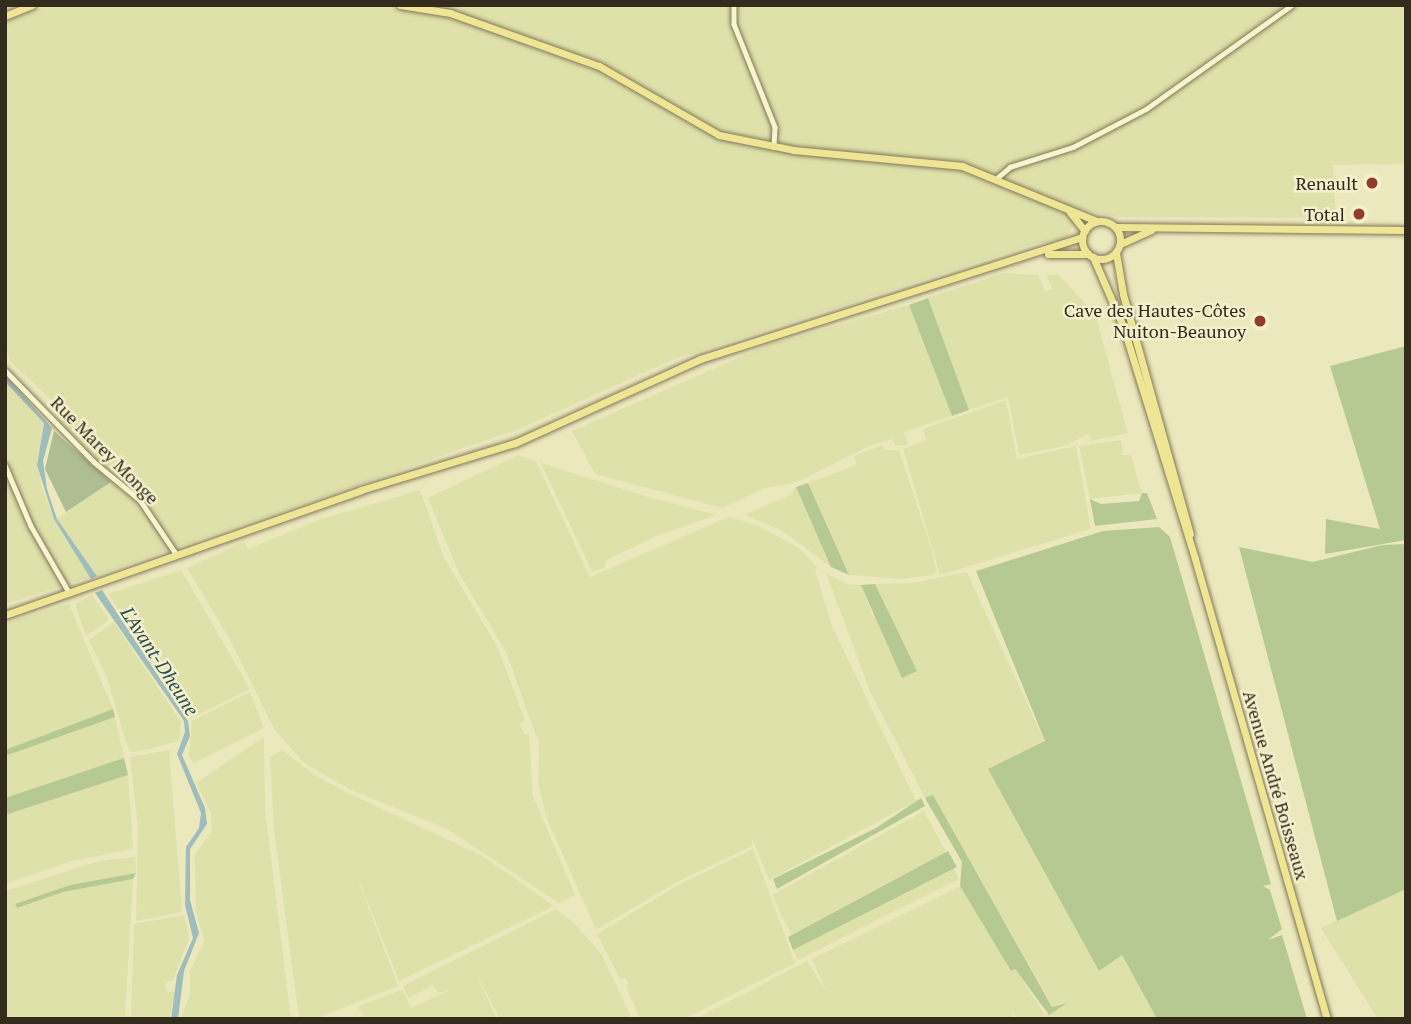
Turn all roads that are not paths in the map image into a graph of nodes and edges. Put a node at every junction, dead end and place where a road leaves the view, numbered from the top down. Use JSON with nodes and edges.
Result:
{"nodes":[{"id":1,"x":32,"y":5,"type":"edge"},
{"id":2,"x":400,"y":5,"type":"edge"},
{"id":3,"x":734,"y":5,"type":"edge"},
{"id":4,"x":1292,"y":5,"type":"edge"},
{"id":5,"x":5,"y":16,"type":"edge"},
{"id":6,"x":774,"y":147,"type":"junction"},
{"id":7,"x":997,"y":178,"type":"junction"},
{"id":8,"x":1060,"y":206,"type":"junction"},
{"id":9,"x":1097,"y":221,"type":"junction"},
{"id":10,"x":1169,"y":226,"type":"junction"},
{"id":11,"x":1115,"y":227,"type":"junction"},
{"id":12,"x":1406,"y":230,"type":"edge"},
{"id":13,"x":1084,"y":234,"type":"junction"},
{"id":14,"x":1120,"y":244,"type":"junction"},
{"id":15,"x":1116,"y":253,"type":"junction"},
{"id":16,"x":1090,"y":256,"type":"junction"},
{"id":17,"x":1030,"y":257,"type":"junction"},
{"id":18,"x":5,"y":370,"type":"edge"},
{"id":19,"x":5,"y":465,"type":"edge"},
{"id":20,"x":178,"y":556,"type":"junction"},
{"id":21,"x":1195,"y":559,"type":"junction"},
{"id":22,"x":71,"y":595,"type":"junction"},
{"id":23,"x":5,"y":615,"type":"edge"},
{"id":24,"x":1327,"y":1019,"type":"edge"}],
"edges":[{"from":1,"to":5,"type":"main road"},
{"from":2,"to":6,"type":"main road"},
{"from":3,"to":6,"type":"street"},
{"from":4,"to":7,"type":"street"},
{"from":6,"to":7,"type":"main road"},
{"from":7,"to":8,"type":"main road"},
{"from":8,"to":9,"type":"main road"},
{"from":8,"to":13,"type":"main road"},
{"from":9,"to":11,"type":"main road"},
{"from":9,"to":13,"type":"main road"},
{"from":10,"to":11,"type":"main road"},
{"from":10,"to":12,"type":"main road"},
{"from":10,"to":14,"type":"main road"},
{"from":11,"to":14,"type":"main road"},
{"from":13,"to":16,"type":"main road"},
{"from":13,"to":17,"type":"main road"},
{"from":14,"to":15,"type":"main road"},
{"from":15,"to":16,"type":"main road"},
{"from":15,"to":21,"type":"main road","name":"Avenue André Boisseaux"},
{"from":16,"to":17,"type":"main road"},
{"from":16,"to":21,"type":"main road","name":"Avenue André Boisseaux"},
{"from":17,"to":20,"type":"main road"},
{"from":18,"to":20,"type":"street","name":"Rue Marey Monge"},
{"from":19,"to":22,"type":"street"},
{"from":20,"to":22,"type":"main road"},
{"from":21,"to":24,"type":"main road","name":"Avenue André Boisseaux"},
{"from":22,"to":23,"type":"main road"}]}
